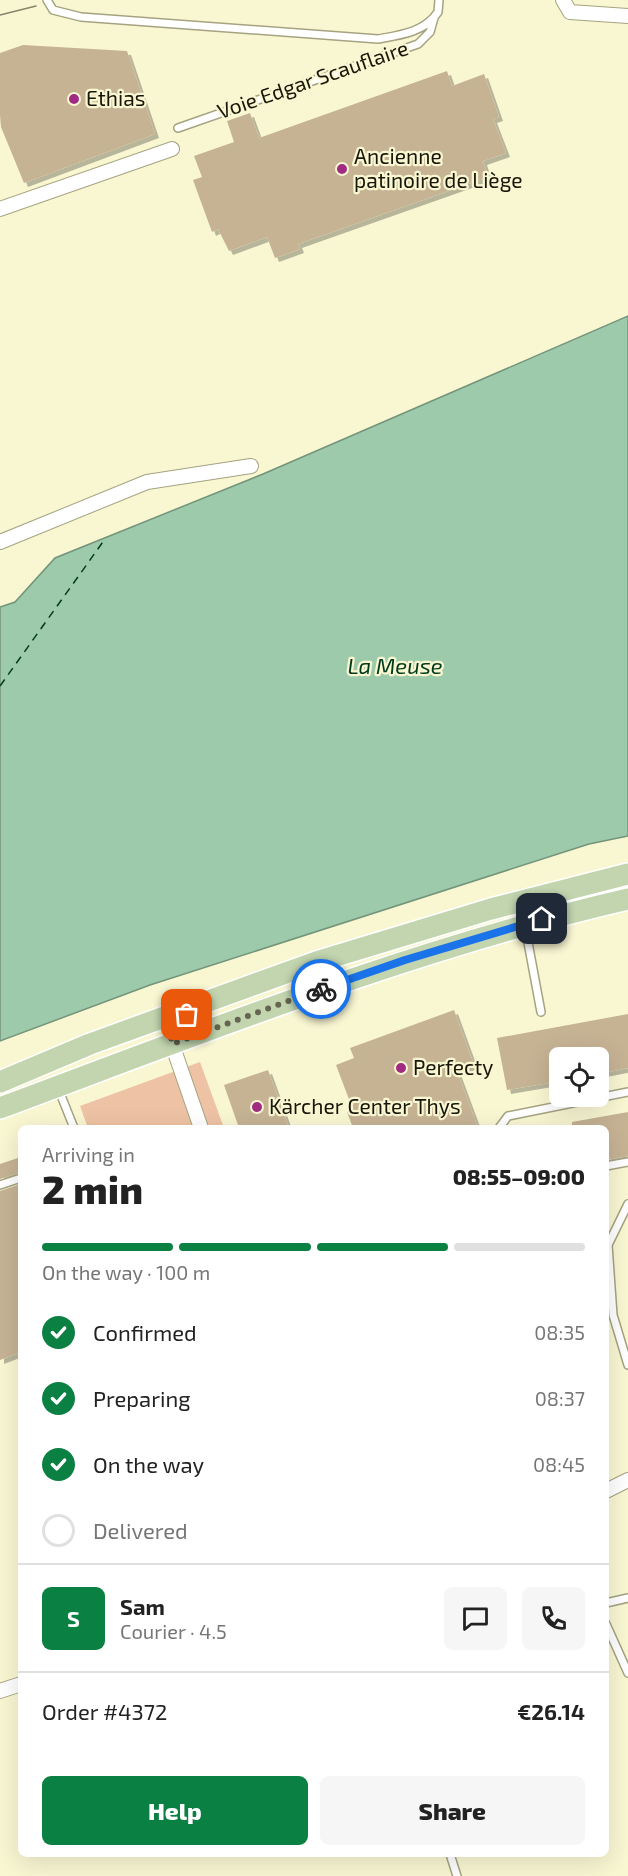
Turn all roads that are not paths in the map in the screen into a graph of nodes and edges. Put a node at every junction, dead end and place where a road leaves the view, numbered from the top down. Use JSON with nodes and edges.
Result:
{"nodes":[{"id":1,"x":47,"y":0,"type":"edge"},
{"id":2,"x":439,"y":0,"type":"edge"},
{"id":3,"x":563,"y":0,"type":"edge"},
{"id":4,"x":628,"y":16,"type":"edge"},
{"id":5,"x":434,"y":18,"type":"junction"},
{"id":6,"x":178,"y":128,"type":"dead end"},
{"id":7,"x":172,"y":149,"type":"dead end"},
{"id":8,"x":0,"y":209,"type":"edge"},
{"id":9,"x":251,"y":466,"type":"dead end"},
{"id":10,"x":0,"y":542,"type":"edge"},
{"id":11,"x":628,"y":874,"type":"edge"},
{"id":12,"x":628,"y":898,"type":"edge"},
{"id":13,"x":628,"y":912,"type":"edge"},
{"id":14,"x":527,"y":937,"type":"junction"},
{"id":15,"x":316,"y":962,"type":"junction"},
{"id":16,"x":541,"y":1012,"type":"dead end"},
{"id":17,"x":237,"y":1020,"type":"junction"},
{"id":18,"x":172,"y":1044,"type":"junction"},
{"id":19,"x":0,"y":1082,"type":"edge"},
{"id":20,"x":58,"y":1087,"type":"junction"},
{"id":21,"x":628,"y":1092,"type":"edge"},
{"id":22,"x":0,"y":1108,"type":"edge"},
{"id":23,"x":73,"y":1125,"type":"edge"},
{"id":24,"x":200,"y":1125,"type":"edge"},
{"id":25,"x":501,"y":1125,"type":"edge"},
{"id":26,"x":628,"y":1162,"type":"edge"},
{"id":27,"x":609,"y":1165,"type":"edge"},
{"id":28,"x":18,"y":1179,"type":"edge"},
{"id":29,"x":0,"y":1185,"type":"edge"},
{"id":30,"x":628,"y":1204,"type":"edge"},
{"id":31,"x":609,"y":1243,"type":"edge"},
{"id":32,"x":609,"y":1259,"type":"edge"},
{"id":33,"x":628,"y":1365,"type":"edge"},
{"id":34,"x":628,"y":1480,"type":"edge"},
{"id":35,"x":609,"y":1490,"type":"edge"},
{"id":36,"x":628,"y":1598,"type":"edge"},
{"id":37,"x":609,"y":1602,"type":"edge"},
{"id":38,"x":609,"y":1631,"type":"edge"},
{"id":39,"x":628,"y":1673,"type":"edge"},
{"id":40,"x":18,"y":1685,"type":"edge"},
{"id":41,"x":0,"y":1691,"type":"edge"},
{"id":42,"x":451,"y":1857,"type":"edge"},
{"id":43,"x":457,"y":1876,"type":"edge"}],
"edges":[{"from":1,"to":5,"type":"lane"},
{"from":2,"to":5,"type":"lane","name":"Voie Edgar Scauflaire"},
{"from":3,"to":4,"type":"street"},
{"from":5,"to":6,"type":"lane","name":"Voie Edgar Scauflaire"},
{"from":7,"to":8,"type":"street"},
{"from":9,"to":10,"type":"street"},
{"from":11,"to":15,"type":"main road"},
{"from":12,"to":17,"type":"main road"},
{"from":13,"to":14,"type":"main road"},
{"from":14,"to":16,"type":"lane"},
{"from":14,"to":17,"type":"main road"},
{"from":15,"to":18,"type":"main road"},
{"from":15,"to":19,"type":"main road"},
{"from":17,"to":18,"type":"main road"},
{"from":18,"to":20,"type":"main road"},
{"from":18,"to":24,"type":"street"},
{"from":20,"to":22,"type":"main road"},
{"from":20,"to":23,"type":"lane"},
{"from":21,"to":25,"type":"lane"},
{"from":26,"to":27,"type":"lane"},
{"from":28,"to":29,"type":"lane"},
{"from":30,"to":31,"type":"lane"},
{"from":32,"to":33,"type":"lane"},
{"from":34,"to":35,"type":"street"},
{"from":36,"to":37,"type":"lane"},
{"from":38,"to":39,"type":"lane"},
{"from":40,"to":41,"type":"street"},
{"from":42,"to":43,"type":"lane"}]}
